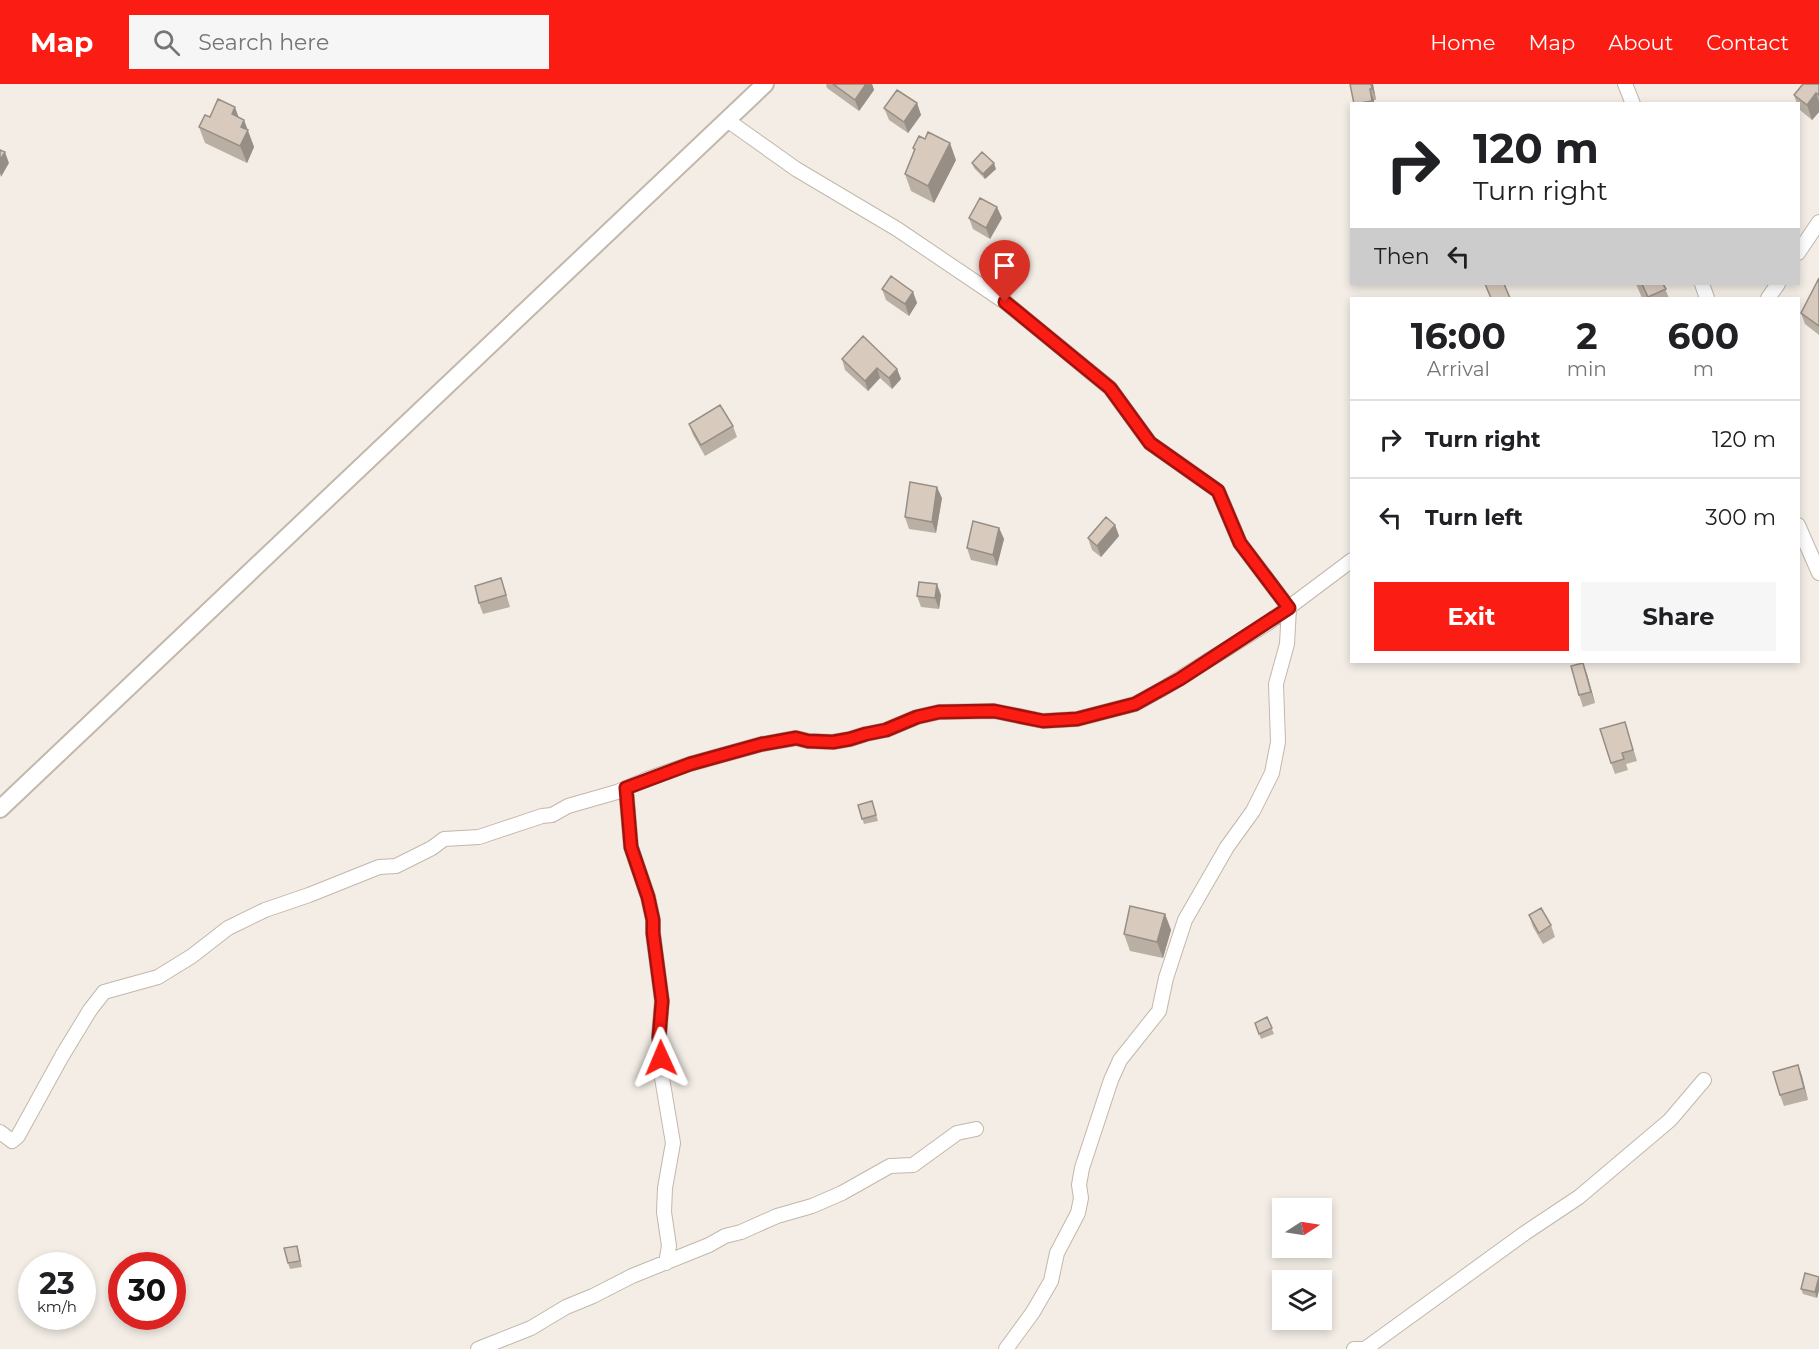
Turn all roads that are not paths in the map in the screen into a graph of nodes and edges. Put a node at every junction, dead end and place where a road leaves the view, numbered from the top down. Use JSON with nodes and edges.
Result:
{"nodes":[{"id":1,"x":765,"y":84,"type":"edge"},
{"id":2,"x":1625,"y":84,"type":"edge"},
{"id":3,"x":1631,"y":102,"type":"edge"},
{"id":4,"x":727,"y":120,"type":"junction"},
{"id":5,"x":1819,"y":222,"type":"edge"},
{"id":6,"x":1800,"y":250,"type":"edge"},
{"id":7,"x":1800,"y":530,"type":"edge"},
{"id":8,"x":1350,"y":562,"type":"edge"},
{"id":9,"x":1819,"y":573,"type":"edge"},
{"id":10,"x":1289,"y":608,"type":"junction"},
{"id":11,"x":626,"y":788,"type":"junction"},
{"id":12,"x":0,"y":809,"type":"edge"},
{"id":13,"x":1704,"y":1080,"type":"dead end"},
{"id":14,"x":975,"y":1129,"type":"dead end"},
{"id":15,"x":0,"y":1132,"type":"edge"},
{"id":16,"x":666,"y":1263,"type":"junction"},
{"id":17,"x":478,"y":1349,"type":"edge"},
{"id":18,"x":1006,"y":1349,"type":"edge"},
{"id":19,"x":1354,"y":1349,"type":"edge"}],
"edges":[{"from":1,"to":4,"type":"street"},
{"from":2,"to":3,"type":"street"},
{"from":4,"to":10,"type":"street"},
{"from":4,"to":12,"type":"street"},
{"from":5,"to":6,"type":"street"},
{"from":7,"to":9,"type":"street"},
{"from":8,"to":10,"type":"street"},
{"from":10,"to":11,"type":"street"},
{"from":10,"to":18,"type":"street"},
{"from":11,"to":15,"type":"street"},
{"from":11,"to":16,"type":"street"},
{"from":13,"to":19,"type":"street"},
{"from":14,"to":16,"type":"street"},
{"from":16,"to":17,"type":"street"}]}
